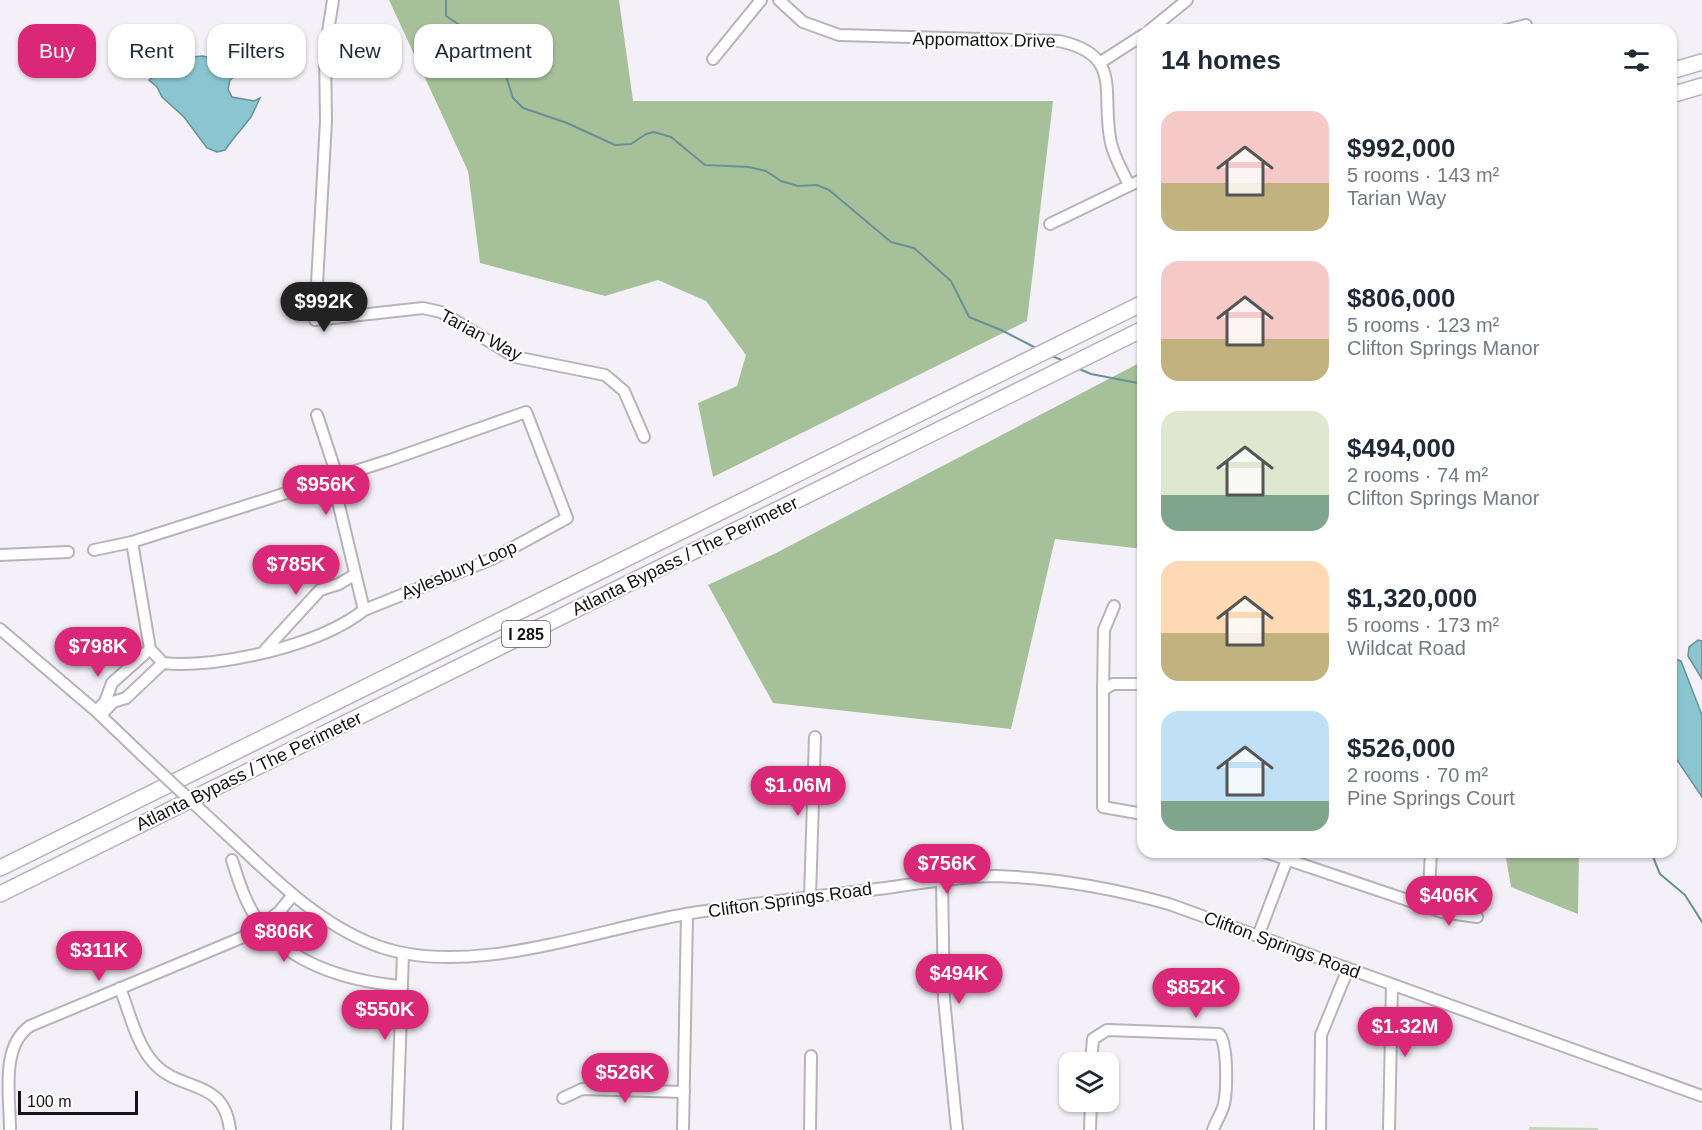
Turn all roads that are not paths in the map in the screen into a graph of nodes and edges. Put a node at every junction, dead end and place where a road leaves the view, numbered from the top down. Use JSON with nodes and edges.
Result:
{"nodes":[{"id":1,"x":333,"y":0,"type":"edge"},
{"id":2,"x":761,"y":0,"type":"edge"},
{"id":3,"x":779,"y":0,"type":"edge"},
{"id":4,"x":1187,"y":0,"type":"edge"},
{"id":5,"x":1157,"y":24,"type":"edge"},
{"id":6,"x":1137,"y":39,"type":"edge"},
{"id":7,"x":713,"y":59,"type":"dead end"},
{"id":8,"x":1101,"y":62,"type":"junction"},
{"id":9,"x":1702,"y":62,"type":"edge"},
{"id":10,"x":1677,"y":69,"type":"edge"},
{"id":11,"x":1702,"y":86,"type":"edge"},
{"id":12,"x":1677,"y":93,"type":"edge"},
{"id":13,"x":1137,"y":181,"type":"edge"},
{"id":14,"x":1130,"y":185,"type":"junction"},
{"id":15,"x":1050,"y":224,"type":"dead end"},
{"id":16,"x":1137,"y":306,"type":"edge"},
{"id":17,"x":1137,"y":332,"type":"edge"},
{"id":18,"x":317,"y":415,"type":"dead end"},
{"id":19,"x":644,"y":437,"type":"dead end"},
{"id":20,"x":337,"y":476,"type":"junction"},
{"id":21,"x":132,"y":542,"type":"junction"},
{"id":22,"x":94,"y":550,"type":"dead end"},
{"id":23,"x":69,"y":552,"type":"dead end"},
{"id":24,"x":0,"y":555,"type":"edge"},
{"id":25,"x":354,"y":574,"type":"junction"},
{"id":26,"x":1114,"y":606,"type":"dead end"},
{"id":27,"x":364,"y":610,"type":"junction"},
{"id":28,"x":0,"y":629,"type":"edge"},
{"id":29,"x":150,"y":649,"type":"junction"},
{"id":30,"x":263,"y":652,"type":"junction"},
{"id":31,"x":163,"y":663,"type":"junction"},
{"id":32,"x":127,"y":669,"type":"junction"},
{"id":33,"x":141,"y":683,"type":"junction"},
{"id":34,"x":1137,"y":684,"type":"edge"},
{"id":35,"x":1103,"y":690,"type":"junction"},
{"id":36,"x":98,"y":713,"type":"junction"},
{"id":37,"x":815,"y":737,"type":"dead end"},
{"id":38,"x":1137,"y":813,"type":"edge"},
{"id":39,"x":1288,"y":858,"type":"edge"},
{"id":40,"x":1294,"y":858,"type":"edge"},
{"id":41,"x":1431,"y":858,"type":"edge"},
{"id":42,"x":232,"y":860,"type":"dead end"},
{"id":43,"x":0,"y":868,"type":"edge"},
{"id":44,"x":942,"y":881,"type":"junction"},
{"id":45,"x":0,"y":894,"type":"edge"},
{"id":46,"x":293,"y":895,"type":"junction"},
{"id":47,"x":810,"y":897,"type":"junction"},
{"id":48,"x":1428,"y":907,"type":"junction"},
{"id":49,"x":687,"y":914,"type":"junction"},
{"id":50,"x":1477,"y":917,"type":"dead end"},
{"id":51,"x":262,"y":927,"type":"junction"},
{"id":52,"x":1258,"y":936,"type":"junction"},
{"id":53,"x":403,"y":953,"type":"junction"},
{"id":54,"x":1348,"y":969,"type":"junction"},
{"id":55,"x":400,"y":986,"type":"junction"},
{"id":56,"x":1392,"y":986,"type":"junction"},
{"id":57,"x":120,"y":988,"type":"junction"},
{"id":58,"x":1092,"y":1052,"type":"edge"},
{"id":59,"x":811,"y":1056,"type":"dead end"},
{"id":60,"x":684,"y":1092,"type":"junction"},
{"id":61,"x":1702,"y":1096,"type":"edge"},
{"id":62,"x":563,"y":1098,"type":"dead end"},
{"id":63,"x":1091,"y":1112,"type":"edge"},
{"id":64,"x":10,"y":1130,"type":"edge"},
{"id":65,"x":230,"y":1130,"type":"edge"},
{"id":66,"x":397,"y":1130,"type":"edge"},
{"id":67,"x":683,"y":1130,"type":"edge"},
{"id":68,"x":810,"y":1130,"type":"edge"},
{"id":69,"x":957,"y":1130,"type":"edge"},
{"id":70,"x":1090,"y":1130,"type":"edge"},
{"id":71,"x":1213,"y":1130,"type":"edge"},
{"id":72,"x":1320,"y":1130,"type":"edge"},
{"id":73,"x":1389,"y":1130,"type":"edge"}],
"edges":[{"from":1,"to":19,"type":"street","name":"Tarian Way"},
{"from":2,"to":7,"type":"street"},
{"from":3,"to":8,"type":"street","name":"Appomattox Drive"},
{"from":4,"to":5,"type":"street"},
{"from":6,"to":8,"type":"street"},
{"from":8,"to":14,"type":"street"},
{"from":9,"to":10,"type":"highway"},
{"from":11,"to":12,"type":"highway"},
{"from":13,"to":14,"type":"street"},
{"from":14,"to":15,"type":"street"},
{"from":16,"to":43,"type":"highway","name":"Atlanta Bypass / The Perimeter","number":"I 285"},
{"from":17,"to":45,"type":"highway","name":"Atlanta Bypass / The Perimeter","number":"I 285"},
{"from":18,"to":20,"type":"street"},
{"from":20,"to":21,"type":"street","name":"Aylesbury Loop"},
{"from":20,"to":25,"type":"street"},
{"from":20,"to":27,"type":"street","name":"Aylesbury Loop"},
{"from":21,"to":22,"type":"street","name":"Aylesbury Loop"},
{"from":21,"to":29,"type":"street"},
{"from":23,"to":24,"type":"street"},
{"from":25,"to":27,"type":"street"},
{"from":25,"to":30,"type":"street"},
{"from":26,"to":35,"type":"street"},
{"from":27,"to":30,"type":"street","name":"Aylesbury Loop"},
{"from":28,"to":36,"type":"street","name":"Clifton Springs Road"},
{"from":29,"to":31,"type":"street"},
{"from":29,"to":32,"type":"street"},
{"from":30,"to":31,"type":"street","name":"Aylesbury Loop"},
{"from":31,"to":33,"type":"street"},
{"from":32,"to":33,"type":"street"},
{"from":32,"to":36,"type":"street"},
{"from":33,"to":36,"type":"street"},
{"from":34,"to":35,"type":"street"},
{"from":35,"to":38,"type":"street"},
{"from":36,"to":46,"type":"street","name":"Clifton Springs Road","bridge":true},
{"from":37,"to":47,"type":"street"},
{"from":39,"to":52,"type":"street"},
{"from":40,"to":48,"type":"street"},
{"from":41,"to":48,"type":"street"},
{"from":42,"to":51,"type":"street"},
{"from":44,"to":47,"type":"street","name":"Clifton Springs Road"},
{"from":44,"to":52,"type":"street","name":"Clifton Springs Road"},
{"from":44,"to":69,"type":"street"},
{"from":46,"to":51,"type":"street"},
{"from":46,"to":53,"type":"street","name":"Clifton Springs Road"},
{"from":47,"to":49,"type":"street","name":"Clifton Springs Road"},
{"from":48,"to":50,"type":"street"},
{"from":49,"to":53,"type":"street","name":"Clifton Springs Road"},
{"from":49,"to":60,"type":"street"},
{"from":51,"to":55,"type":"street"},
{"from":51,"to":57,"type":"street"},
{"from":52,"to":54,"type":"street","name":"Clifton Springs Road"},
{"from":53,"to":55,"type":"street"},
{"from":54,"to":56,"type":"street","name":"Clifton Springs Road"},
{"from":54,"to":72,"type":"street"},
{"from":55,"to":66,"type":"street"},
{"from":56,"to":61,"type":"street","name":"Clifton Springs Road"},
{"from":56,"to":73,"type":"street"},
{"from":57,"to":64,"type":"street"},
{"from":57,"to":65,"type":"street"},
{"from":58,"to":71,"type":"street"},
{"from":59,"to":68,"type":"street"},
{"from":60,"to":62,"type":"street"},
{"from":60,"to":67,"type":"street"},
{"from":63,"to":70,"type":"street"}]}
